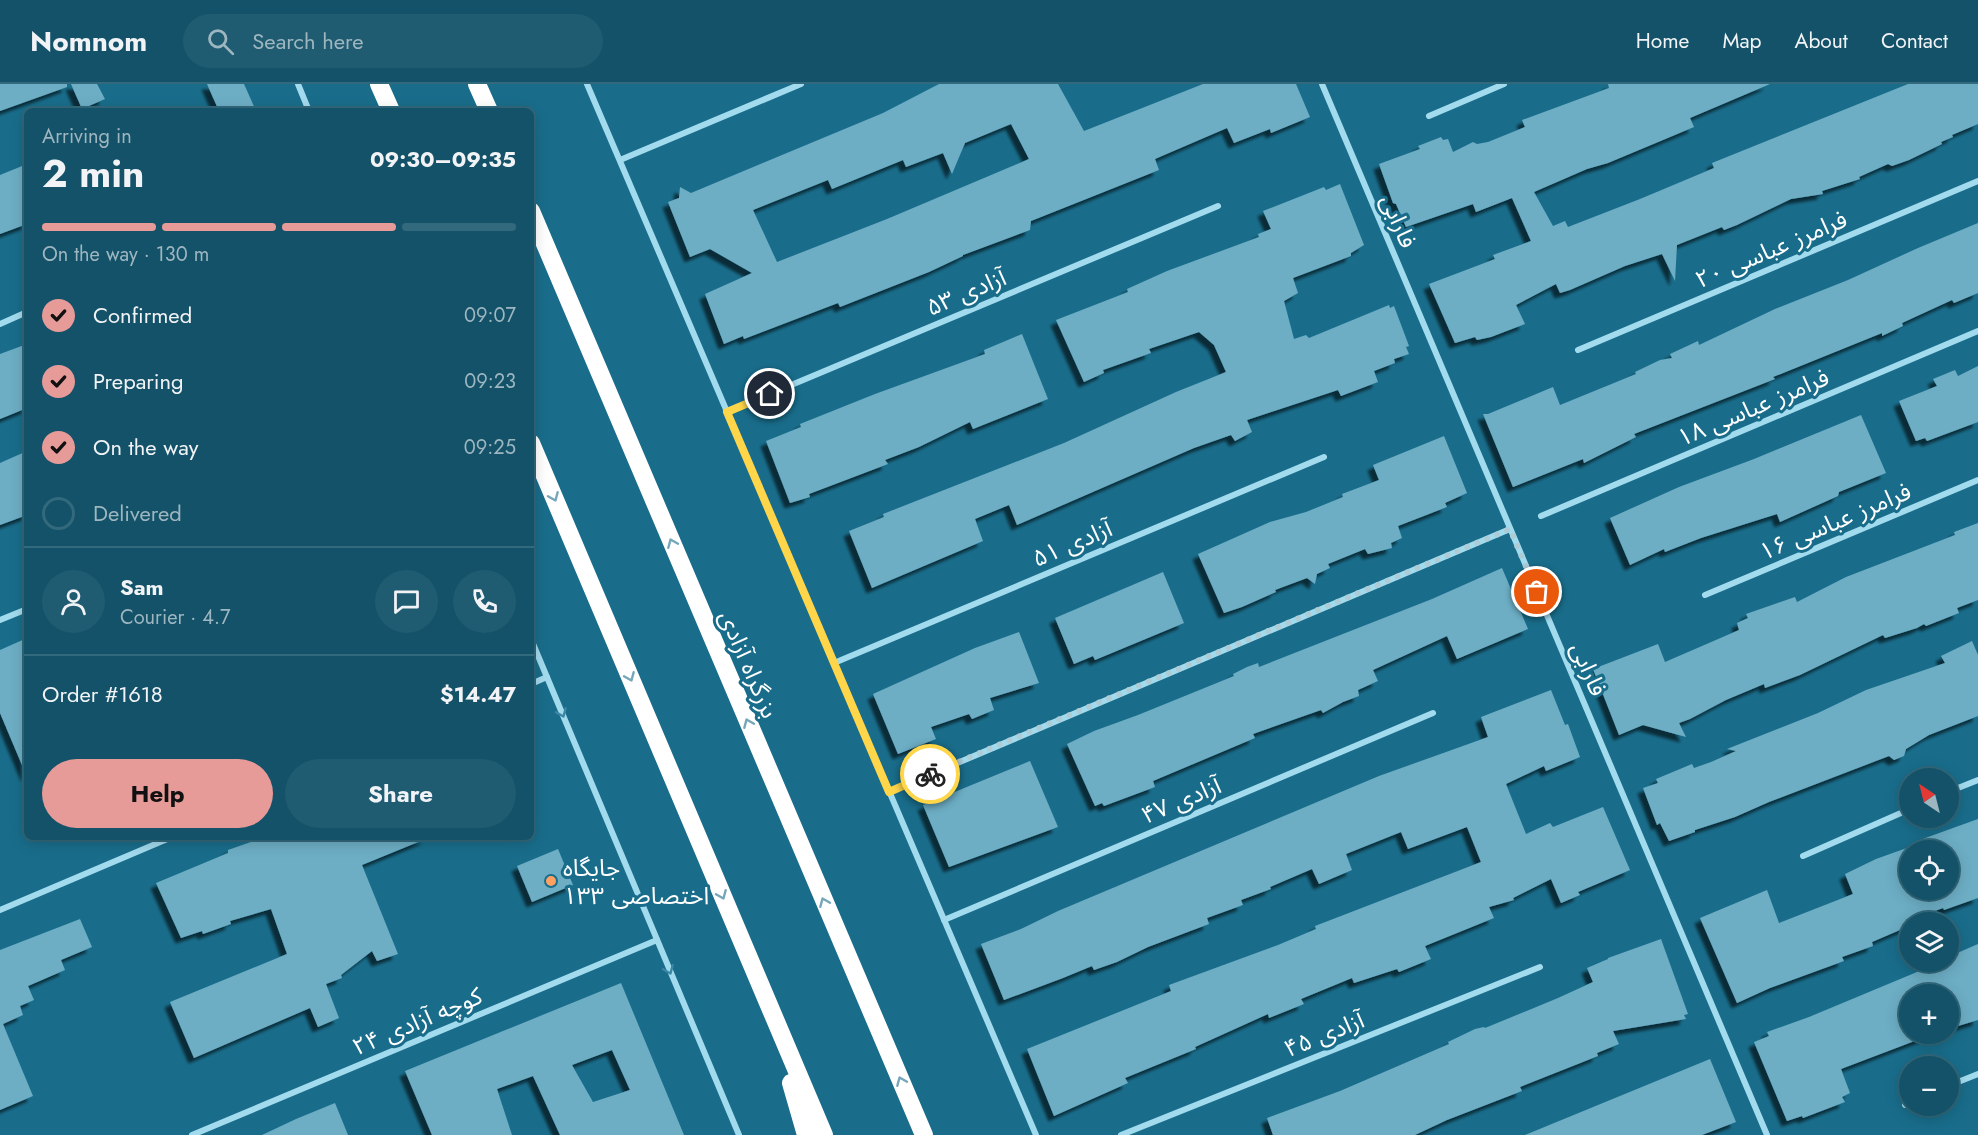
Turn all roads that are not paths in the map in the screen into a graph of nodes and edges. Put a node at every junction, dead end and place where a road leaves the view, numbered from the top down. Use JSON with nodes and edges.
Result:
{"nodes":[{"id":1,"x":298,"y":84,"type":"edge"},
{"id":2,"x":379,"y":84,"type":"edge"},
{"id":3,"x":477,"y":84,"type":"edge"},
{"id":4,"x":587,"y":84,"type":"edge"},
{"id":5,"x":801,"y":84,"type":"edge"},
{"id":6,"x":1322,"y":84,"type":"edge"},
{"id":7,"x":1504,"y":84,"type":"edge"},
{"id":8,"x":308,"y":108,"type":"edge"},
{"id":9,"x":390,"y":108,"type":"edge"},
{"id":10,"x":488,"y":108,"type":"edge"},
{"id":11,"x":1429,"y":116,"type":"dead end"},
{"id":12,"x":620,"y":160,"type":"junction"},
{"id":13,"x":1978,"y":181,"type":"edge"},
{"id":14,"x":1218,"y":206,"type":"dead end"},
{"id":15,"x":534,"y":218,"type":"edge"},
{"id":16,"x":24,"y":313,"type":"edge"},
{"id":17,"x":0,"y":324,"type":"edge"},
{"id":18,"x":1978,"y":331,"type":"edge"},
{"id":19,"x":1578,"y":350,"type":"dead end"},
{"id":20,"x":727,"y":412,"type":"junction"},
{"id":21,"x":534,"y":450,"type":"edge"},
{"id":22,"x":1324,"y":457,"type":"dead end"},
{"id":23,"x":1978,"y":480,"type":"edge"},
{"id":24,"x":1541,"y":516,"type":"dead end"},
{"id":25,"x":1510,"y":529,"type":"junction"},
{"id":26,"x":1705,"y":595,"type":"dead end"},
{"id":27,"x":24,"y":610,"type":"edge"},
{"id":28,"x":0,"y":620,"type":"edge"},
{"id":29,"x":534,"y":646,"type":"edge"},
{"id":30,"x":834,"y":663,"type":"junction"},
{"id":31,"x":547,"y":677,"type":"junction"},
{"id":32,"x":534,"y":683,"type":"edge"},
{"id":33,"x":1433,"y":712,"type":"dead end"},
{"id":34,"x":1978,"y":780,"type":"edge"},
{"id":35,"x":1959,"y":788,"type":"edge"},
{"id":36,"x":889,"y":792,"type":"junction"},
{"id":37,"x":1899,"y":814,"type":"edge"},
{"id":38,"x":165,"y":840,"type":"edge"},
{"id":39,"x":1803,"y":856,"type":"dead end"},
{"id":40,"x":0,"y":910,"type":"edge"},
{"id":41,"x":944,"y":920,"type":"junction"},
{"id":42,"x":657,"y":940,"type":"junction"},
{"id":43,"x":1540,"y":967,"type":"dead end"},
{"id":44,"x":770,"y":1009,"type":"junction"},
{"id":45,"x":1978,"y":1074,"type":"edge"},
{"id":46,"x":1959,"y":1082,"type":"edge"},
{"id":47,"x":192,"y":1135,"type":"edge"},
{"id":48,"x":739,"y":1135,"type":"edge"},
{"id":49,"x":806,"y":1135,"type":"edge"},
{"id":50,"x":824,"y":1135,"type":"edge"},
{"id":51,"x":924,"y":1135,"type":"edge"},
{"id":52,"x":1036,"y":1135,"type":"edge"},
{"id":53,"x":1121,"y":1135,"type":"edge"},
{"id":54,"x":1767,"y":1135,"type":"edge"}],
"edges":[{"from":1,"to":8,"type":"street"},
{"from":2,"to":9,"type":"highway"},
{"from":3,"to":10,"type":"highway"},
{"from":4,"to":12,"type":"street"},
{"from":5,"to":12,"type":"street"},
{"from":6,"to":25,"type":"street","name":"فارابی"},
{"from":7,"to":11,"type":"street"},
{"from":12,"to":20,"type":"street"},
{"from":13,"to":19,"type":"street","name":"فرامرز عباسی ۲۰"},
{"from":14,"to":20,"type":"street","name":"۵۳ آزادی"},
{"from":51,"to":15,"type":"highway","name":"بزرگراه آزادی","one_way":true},
{"from":16,"to":17,"type":"street"},
{"from":18,"to":24,"type":"street","name":"فرامرز عباسی ۱۸"},
{"from":20,"to":30,"type":"street"},
{"from":21,"to":44,"type":"highway","one_way":true},
{"from":22,"to":30,"type":"street","name":"۵۱ آزادی"},
{"from":23,"to":26,"type":"street","name":"فرامرز عباسی ۱۶"},
{"from":25,"to":36,"type":"street"},
{"from":25,"to":54,"type":"street","name":"فارابی"},
{"from":27,"to":28,"type":"street"},
{"from":29,"to":31,"type":"street"},
{"from":30,"to":36,"type":"street"},
{"from":31,"to":32,"type":"street"},
{"from":31,"to":42,"type":"street","one_way":true},
{"from":33,"to":41,"type":"street","name":"۴۷ آزادی"},
{"from":34,"to":35,"type":"street"},
{"from":36,"to":41,"type":"street"},
{"from":37,"to":39,"type":"street"},
{"from":38,"to":40,"type":"street"},
{"from":41,"to":52,"type":"street"},
{"from":42,"to":47,"type":"street","name":"کوچه آزادی ۲۴"},
{"from":42,"to":48,"type":"street","one_way":true},
{"from":43,"to":53,"type":"street","name":"۴۵ آزادی"},
{"from":44,"to":49,"type":"highway"},
{"from":44,"to":50,"type":"highway"},
{"from":45,"to":46,"type":"street"}]}
